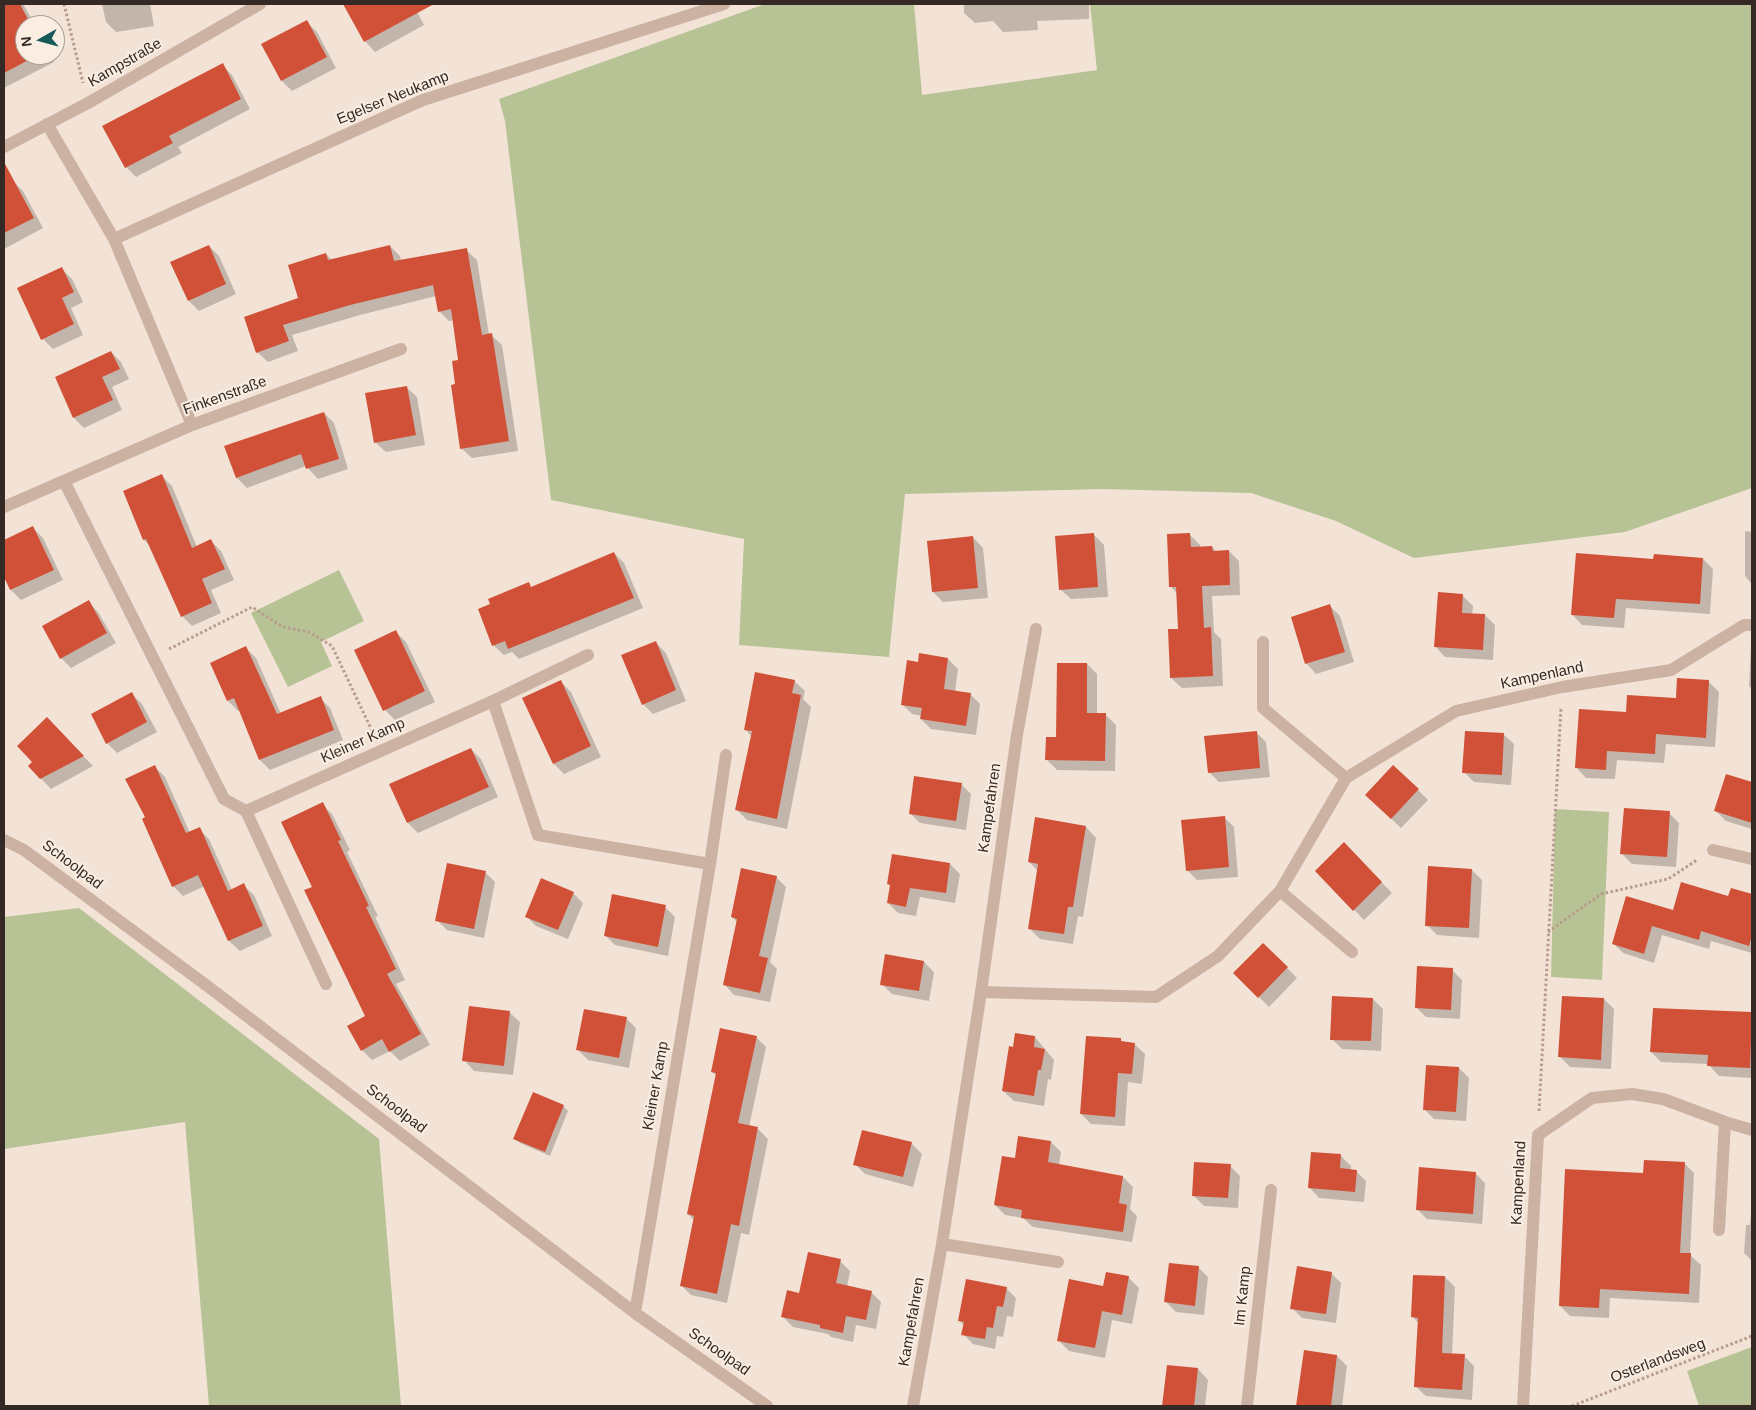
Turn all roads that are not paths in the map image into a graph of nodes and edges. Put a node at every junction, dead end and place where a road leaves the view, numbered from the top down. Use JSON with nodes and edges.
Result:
{"nodes":[{"id":1,"x":260,"y":4,"type":"edge"},
{"id":2,"x":724,"y":4,"type":"edge"},
{"id":3,"x":47,"y":124,"type":"junction"},
{"id":4,"x":4,"y":147,"type":"edge"},
{"id":5,"x":114,"y":239,"type":"junction"},
{"id":6,"x":400,"y":349,"type":"dead end"},
{"id":7,"x":192,"y":425,"type":"junction"},
{"id":8,"x":64,"y":481,"type":"junction"},
{"id":9,"x":4,"y":507,"type":"edge"},
{"id":10,"x":1752,"y":625,"type":"edge"},
{"id":11,"x":1036,"y":629,"type":"dead end"},
{"id":12,"x":1263,"y":642,"type":"dead end"},
{"id":13,"x":588,"y":655,"type":"dead end"},
{"id":14,"x":494,"y":701,"type":"junction"},
{"id":15,"x":726,"y":755,"type":"dead end"},
{"id":16,"x":1346,"y":778,"type":"junction"},
{"id":17,"x":246,"y":812,"type":"junction"},
{"id":18,"x":4,"y":840,"type":"edge"},
{"id":19,"x":1713,"y":850,"type":"road end"},
{"id":20,"x":1752,"y":859,"type":"edge"},
{"id":21,"x":710,"y":864,"type":"junction"},
{"id":22,"x":1280,"y":891,"type":"junction"},
{"id":23,"x":1352,"y":952,"type":"dead end"},
{"id":24,"x":326,"y":984,"type":"dead end"},
{"id":25,"x":981,"y":992,"type":"junction"},
{"id":26,"x":1725,"y":1122,"type":"junction"},
{"id":27,"x":1752,"y":1130,"type":"edge"},
{"id":28,"x":1271,"y":1190,"type":"dead end"},
{"id":29,"x":1719,"y":1230,"type":"dead end"},
{"id":30,"x":942,"y":1244,"type":"junction"},
{"id":31,"x":1058,"y":1262,"type":"dead end"},
{"id":32,"x":634,"y":1313,"type":"junction"},
{"id":33,"x":767,"y":1406,"type":"edge"},
{"id":34,"x":914,"y":1406,"type":"edge"},
{"id":35,"x":1247,"y":1406,"type":"edge"},
{"id":36,"x":1523,"y":1406,"type":"edge"}],
"edges":[{"from":1,"to":3,"type":"street","name":"Kampstraße"},
{"from":2,"to":5,"type":"street","name":"Egelser Neukamp"},
{"from":3,"to":4,"type":"street","name":"Kampstraße"},
{"from":3,"to":5,"type":"street"},
{"from":5,"to":7,"type":"street"},
{"from":6,"to":7,"type":"street","name":"Finkenstraße"},
{"from":7,"to":8,"type":"street","name":"Finkenstraße"},
{"from":8,"to":9,"type":"street","name":"Finkenstraße"},
{"from":8,"to":17,"type":"street"},
{"from":10,"to":16,"type":"street","name":"Kampenland"},
{"from":11,"to":25,"type":"street","name":"Kampefahren"},
{"from":12,"to":16,"type":"street"},
{"from":13,"to":14,"type":"street","name":"Kleiner Kamp"},
{"from":14,"to":17,"type":"street","name":"Kleiner Kamp"},
{"from":14,"to":21,"type":"street"},
{"from":15,"to":21,"type":"street","name":"Kleiner Kamp"},
{"from":16,"to":22,"type":"street","name":"Kampenland"},
{"from":17,"to":24,"type":"street"},
{"from":18,"to":32,"type":"street","name":"Schoolpad"},
{"from":19,"to":20,"type":"street"},
{"from":21,"to":32,"type":"street","name":"Kleiner Kamp"},
{"from":22,"to":23,"type":"street"},
{"from":22,"to":25,"type":"street","name":"Kampenland"},
{"from":25,"to":30,"type":"street","name":"Kampefahren"},
{"from":26,"to":27,"type":"street","name":"Kampenland"},
{"from":26,"to":29,"type":"street"},
{"from":26,"to":36,"type":"street","name":"Kampenland"},
{"from":28,"to":35,"type":"street","name":"Im Kamp"},
{"from":30,"to":31,"type":"street"},
{"from":30,"to":34,"type":"street","name":"Kampefahren"},
{"from":32,"to":33,"type":"street","name":"Schoolpad"}]}
